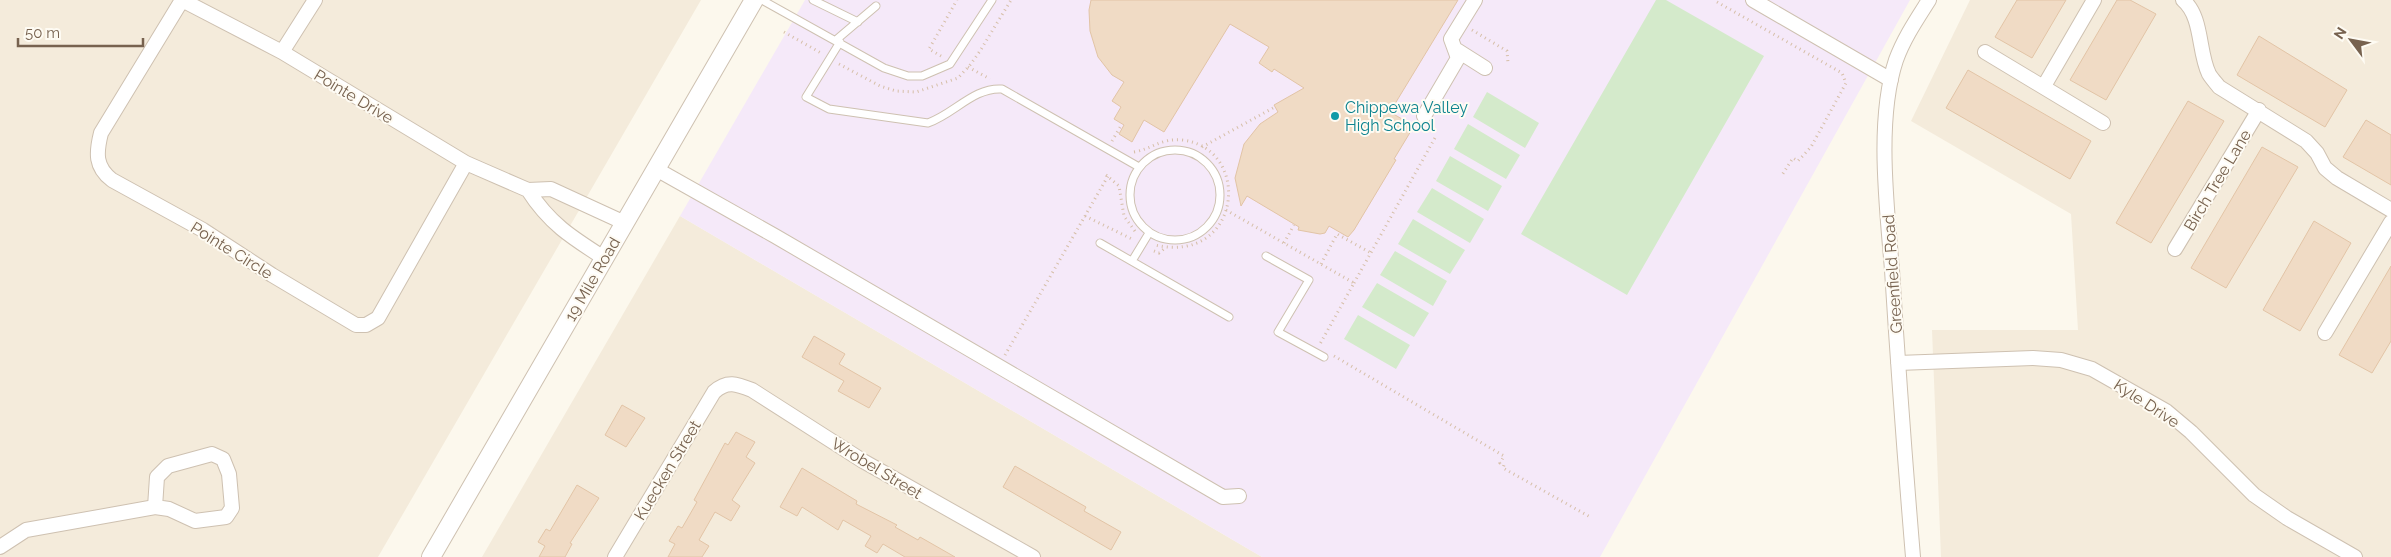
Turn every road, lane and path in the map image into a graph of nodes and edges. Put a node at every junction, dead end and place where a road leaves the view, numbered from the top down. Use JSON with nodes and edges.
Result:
{"nodes":[{"id":1,"x":182,"y":0,"type":"edge"},
{"id":2,"x":315,"y":0,"type":"edge"},
{"id":3,"x":754,"y":0,"type":"edge"},
{"id":4,"x":762,"y":0,"type":"edge"},
{"id":5,"x":814,"y":0,"type":"edge"},
{"id":6,"x":958,"y":0,"type":"edge"},
{"id":7,"x":992,"y":0,"type":"edge"},
{"id":8,"x":1010,"y":0,"type":"edge"},
{"id":9,"x":1475,"y":0,"type":"edge"},
{"id":10,"x":1753,"y":0,"type":"edge"},
{"id":11,"x":1929,"y":0,"type":"edge"},
{"id":12,"x":2094,"y":0,"type":"edge"},
{"id":13,"x":2183,"y":0,"type":"edge"},
{"id":14,"x":1717,"y":2,"type":"dead end"},
{"id":15,"x":876,"y":6,"type":"dead end"},
{"id":16,"x":858,"y":22,"type":"junction"},
{"id":17,"x":1461,"y":24,"type":"junction"},
{"id":18,"x":784,"y":32,"type":"dead end"},
{"id":19,"x":838,"y":41,"type":"junction"},
{"id":20,"x":1455,"y":48,"type":"junction"},
{"id":21,"x":282,"y":52,"type":"junction"},
{"id":22,"x":1985,"y":52,"type":"dead end"},
{"id":23,"x":941,"y":56,"type":"dead end"},
{"id":24,"x":830,"y":58,"type":"junction"},
{"id":25,"x":1508,"y":63,"type":"dead end"},
{"id":26,"x":1486,"y":68,"type":"dead end"},
{"id":27,"x":1892,"y":80,"type":"junction"},
{"id":28,"x":2044,"y":86,"type":"junction"},
{"id":29,"x":1273,"y":108,"type":"dead end"},
{"id":30,"x":2259,"y":110,"type":"junction"},
{"id":31,"x":1424,"y":116,"type":"dead end"},
{"id":32,"x":2103,"y":123,"type":"dead end"},
{"id":33,"x":1436,"y":136,"type":"dead end"},
{"id":34,"x":1110,"y":145,"type":"dead end"},
{"id":35,"x":1116,"y":147,"type":"dead end"},
{"id":36,"x":1202,"y":147,"type":"junction"},
{"id":37,"x":1128,"y":151,"type":"dead end"},
{"id":38,"x":466,"y":163,"type":"junction"},
{"id":39,"x":1139,"y":168,"type":"junction"},
{"id":40,"x":656,"y":169,"type":"junction"},
{"id":41,"x":1782,"y":175,"type":"dead end"},
{"id":42,"x":1108,"y":176,"type":"dead end"},
{"id":43,"x":528,"y":190,"type":"junction"},
{"id":44,"x":2391,"y":210,"type":"edge"},
{"id":45,"x":1085,"y":216,"type":"junction"},
{"id":46,"x":1224,"y":217,"type":"dead end"},
{"id":47,"x":2391,"y":222,"type":"edge"},
{"id":48,"x":625,"y":223,"type":"junction"},
{"id":49,"x":1294,"y":225,"type":"dead end"},
{"id":50,"x":1134,"y":231,"type":"dead end"},
{"id":51,"x":1149,"y":233,"type":"junction"},
{"id":52,"x":1100,"y":243,"type":"dead end"},
{"id":53,"x":1284,"y":243,"type":"dead end"},
{"id":54,"x":1165,"y":248,"type":"dead end"},
{"id":55,"x":2175,"y":250,"type":"dead end"},
{"id":56,"x":1154,"y":251,"type":"dead end"},
{"id":57,"x":1371,"y":253,"type":"junction"},
{"id":58,"x":1266,"y":256,"type":"dead end"},
{"id":59,"x":604,"y":258,"type":"junction"},
{"id":60,"x":1132,"y":261,"type":"junction"},
{"id":61,"x":1321,"y":264,"type":"dead end"},
{"id":62,"x":1354,"y":283,"type":"dead end"},
{"id":63,"x":1229,"y":317,"type":"dead end"},
{"id":64,"x":2325,"y":333,"type":"dead end"},
{"id":65,"x":1325,"y":354,"type":"joint"},
{"id":66,"x":1004,"y":357,"type":"dead end"},
{"id":67,"x":1898,"y":363,"type":"junction"},
{"id":68,"x":721,"y":385,"type":"joint"},
{"id":69,"x":1239,"y":496,"type":"dead end"},
{"id":70,"x":155,"y":507,"type":"junction"},
{"id":71,"x":1592,"y":518,"type":"dead end"},
{"id":72,"x":0,"y":547,"type":"edge"},
{"id":73,"x":431,"y":557,"type":"edge"},
{"id":74,"x":615,"y":557,"type":"edge"},
{"id":75,"x":1032,"y":557,"type":"edge"},
{"id":76,"x":1913,"y":557,"type":"edge"},
{"id":77,"x":2355,"y":557,"type":"edge"}],
"edges":[{"from":1,"to":21,"type":"street","name":"Pointe Drive"},
{"from":1,"to":38,"type":"street","name":"Pointe Circle"},
{"from":2,"to":21,"type":"street"},
{"from":3,"to":40,"type":"street","name":"19 Mile Road"},
{"from":4,"to":19,"type":"lane"},
{"from":5,"to":16,"type":"lane"},
{"from":6,"to":23,"type":"path"},
{"from":7,"to":19,"type":"lane"},
{"from":8,"to":24,"type":"path"},
{"from":9,"to":17,"type":"street"},
{"from":10,"to":27,"type":"street"},
{"from":11,"to":27,"type":"street","name":"Greenfield Road"},
{"from":12,"to":28,"type":"street"},
{"from":13,"to":30,"type":"street"},
{"from":14,"to":41,"type":"path"},
{"from":15,"to":16,"type":"lane"},
{"from":16,"to":19,"type":"lane"},
{"from":17,"to":20,"type":"street"},
{"from":17,"to":25,"type":"path"},
{"from":18,"to":24,"type":"path"},
{"from":19,"to":24,"type":"lane"},
{"from":20,"to":26,"type":"street"},
{"from":20,"to":31,"type":"street"},
{"from":21,"to":38,"type":"street","name":"Pointe Drive"},
{"from":22,"to":28,"type":"street"},
{"from":24,"to":39,"type":"lane"},
{"from":27,"to":67,"type":"street","name":"Greenfield Road"},
{"from":28,"to":32,"type":"street"},
{"from":29,"to":36,"type":"path"},
{"from":30,"to":44,"type":"street"},
{"from":30,"to":55,"type":"street","name":"Birch Tree Lane"},
{"from":33,"to":57,"type":"path"},
{"from":34,"to":35,"type":"path"},
{"from":36,"to":37,"type":"path"},
{"from":36,"to":46,"type":"path"},
{"from":38,"to":43,"type":"street","name":"Pointe Drive"},
{"from":39,"to":51,"type":"lane"},
{"from":39,"to":51,"type":"lane"},
{"from":40,"to":48,"type":"street","name":"19 Mile Road"},
{"from":40,"to":69,"type":"street"},
{"from":42,"to":45,"type":"path"},
{"from":43,"to":48,"type":"street","name":"Pointe Drive"},
{"from":43,"to":59,"type":"street"},
{"from":45,"to":50,"type":"path"},
{"from":45,"to":66,"type":"path"},
{"from":47,"to":64,"type":"street"},
{"from":48,"to":59,"type":"street","name":"19 Mile Road"},
{"from":49,"to":53,"type":"path"},
{"from":51,"to":60,"type":"lane"},
{"from":52,"to":60,"type":"lane"},
{"from":54,"to":56,"type":"path"},
{"from":57,"to":61,"type":"path"},
{"from":57,"to":62,"type":"path"},
{"from":58,"to":65,"type":"lane"},
{"from":59,"to":73,"type":"street","name":"19 Mile Road"},
{"from":60,"to":63,"type":"lane"},
{"from":65,"to":71,"type":"path"},
{"from":67,"to":76,"type":"street","name":"Greenfield Road"},
{"from":67,"to":77,"type":"street","name":"Kyle Drive"},
{"from":68,"to":74,"type":"street","name":"Kuecken Street"},
{"from":68,"to":75,"type":"street","name":"Wrobel Street"},
{"from":70,"to":70,"type":"street"},
{"from":70,"to":72,"type":"street"}]}
